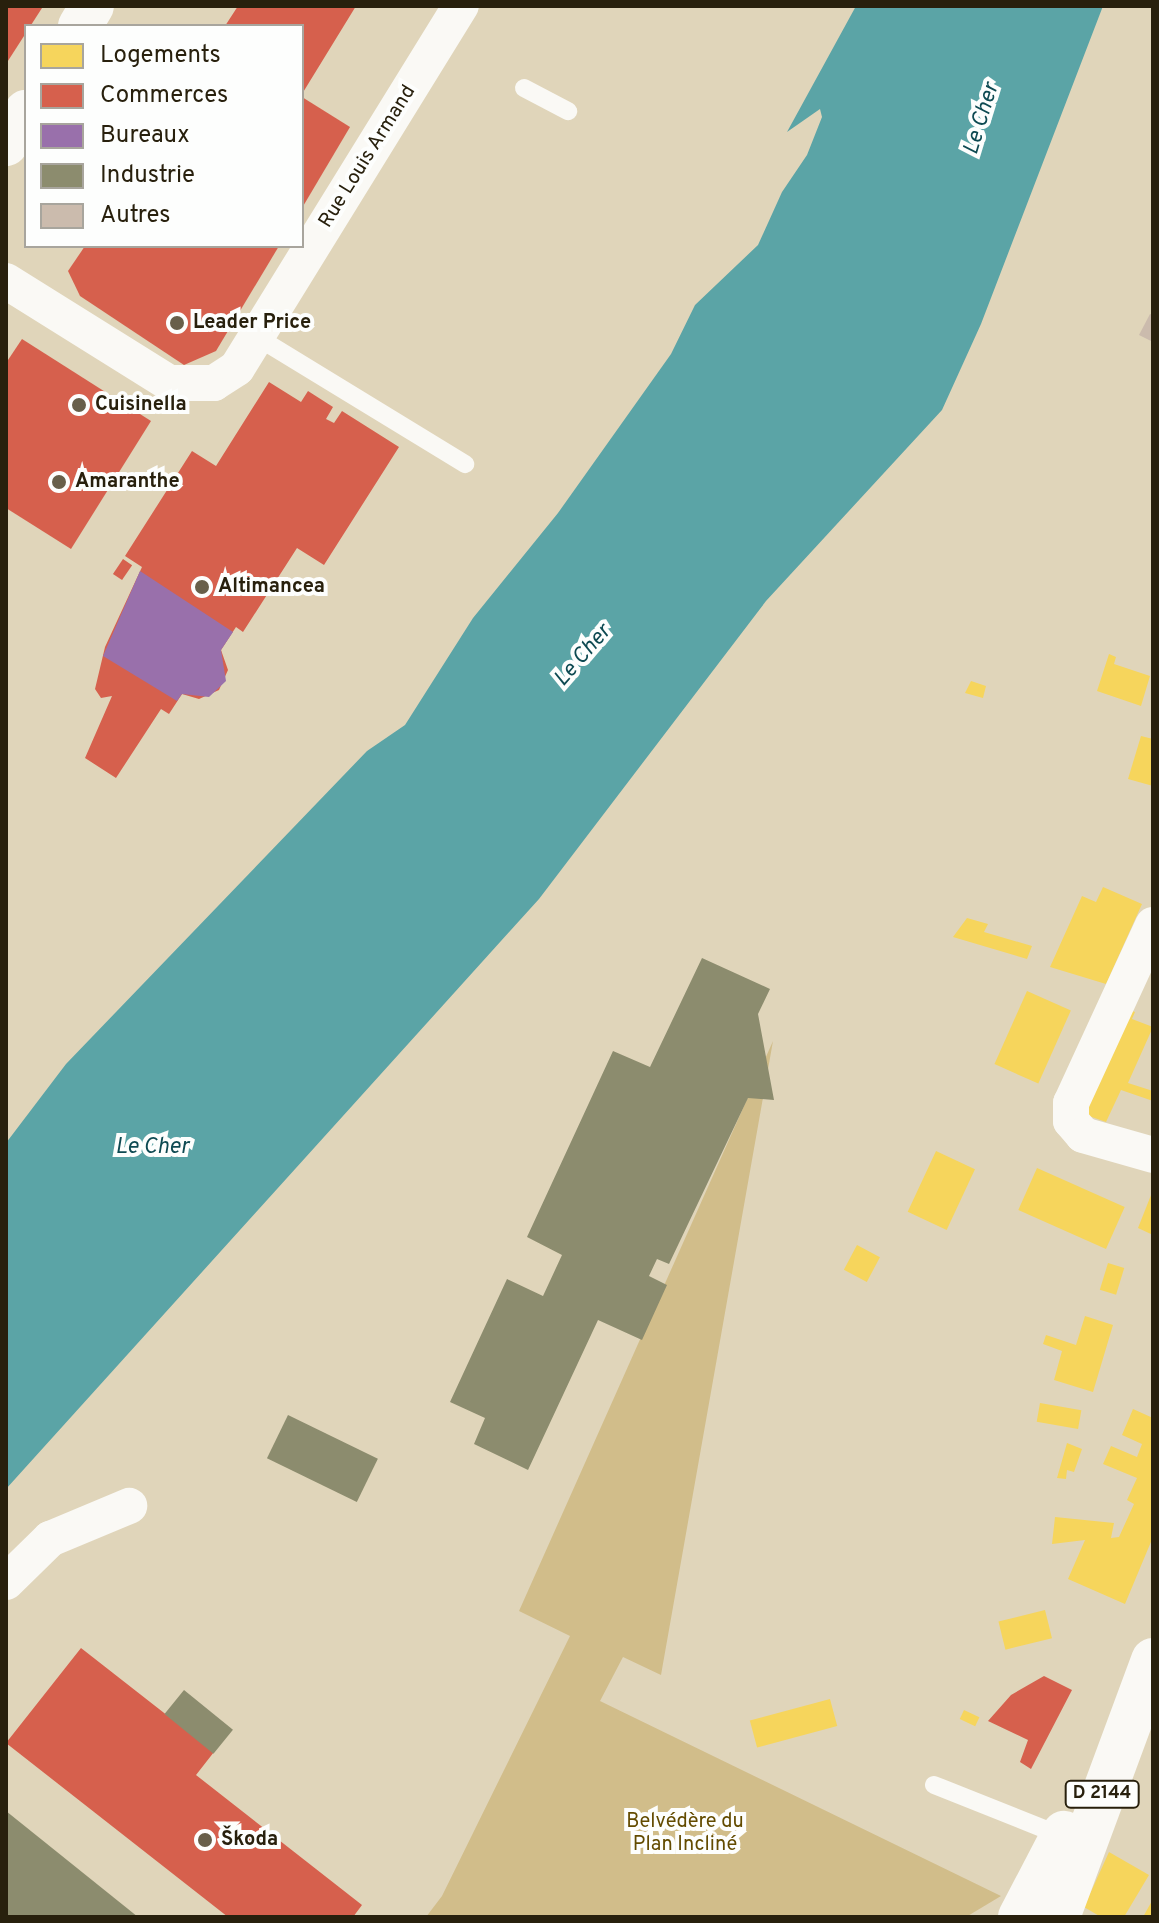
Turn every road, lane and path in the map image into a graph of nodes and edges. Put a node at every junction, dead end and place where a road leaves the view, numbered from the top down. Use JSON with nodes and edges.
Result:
{"nodes":[{"id":1,"x":92,"y":6,"type":"edge"},
{"id":2,"x":461,"y":6,"type":"edge"},
{"id":3,"x":81,"y":24,"type":"edge"},
{"id":4,"x":524,"y":88,"type":"dead end"},
{"id":5,"x":568,"y":111,"type":"dead end"},
{"id":6,"x":24,"y":115,"type":"edge"},
{"id":7,"x":6,"y":144,"type":"edge"},
{"id":8,"x":6,"y":281,"type":"edge"},
{"id":9,"x":257,"y":337,"type":"junction"},
{"id":10,"x":465,"y":464,"type":"dead end"},
{"id":11,"x":1153,"y":925,"type":"edge"},
{"id":12,"x":1153,"y":1155,"type":"edge"},
{"id":13,"x":129,"y":1506,"type":"dead end"},
{"id":14,"x":6,"y":1582,"type":"edge"},
{"id":15,"x":1149,"y":1667,"type":"edge"},
{"id":16,"x":1107,"y":1737,"type":"junction"},
{"id":17,"x":934,"y":1785,"type":"dead end"},
{"id":18,"x":1057,"y":1834,"type":"junction"},
{"id":19,"x":1049,"y":1911,"type":"edge"},
{"id":20,"x":1007,"y":1917,"type":"edge"}],
"edges":[{"from":1,"to":3,"type":"main road"},
{"from":2,"to":9,"type":"street","name":"Rue Louis Armand"},
{"from":4,"to":5,"type":"lane"},
{"from":6,"to":7,"type":"main road"},
{"from":8,"to":9,"type":"street","name":"Rue Louis Armand"},
{"from":9,"to":10,"type":"lane"},
{"from":11,"to":12,"type":"street"},
{"from":13,"to":14,"type":"street"},
{"from":15,"to":16,"type":"main road","number":"D 2144"},
{"from":15,"to":19,"type":"main road","number":"D 2144"},
{"from":16,"to":18,"type":"main road"},
{"from":16,"to":19,"type":"main road"},
{"from":17,"to":18,"type":"lane"},
{"from":18,"to":19,"type":"main road","number":"D 2144"},
{"from":18,"to":20,"type":"main road"}]}
